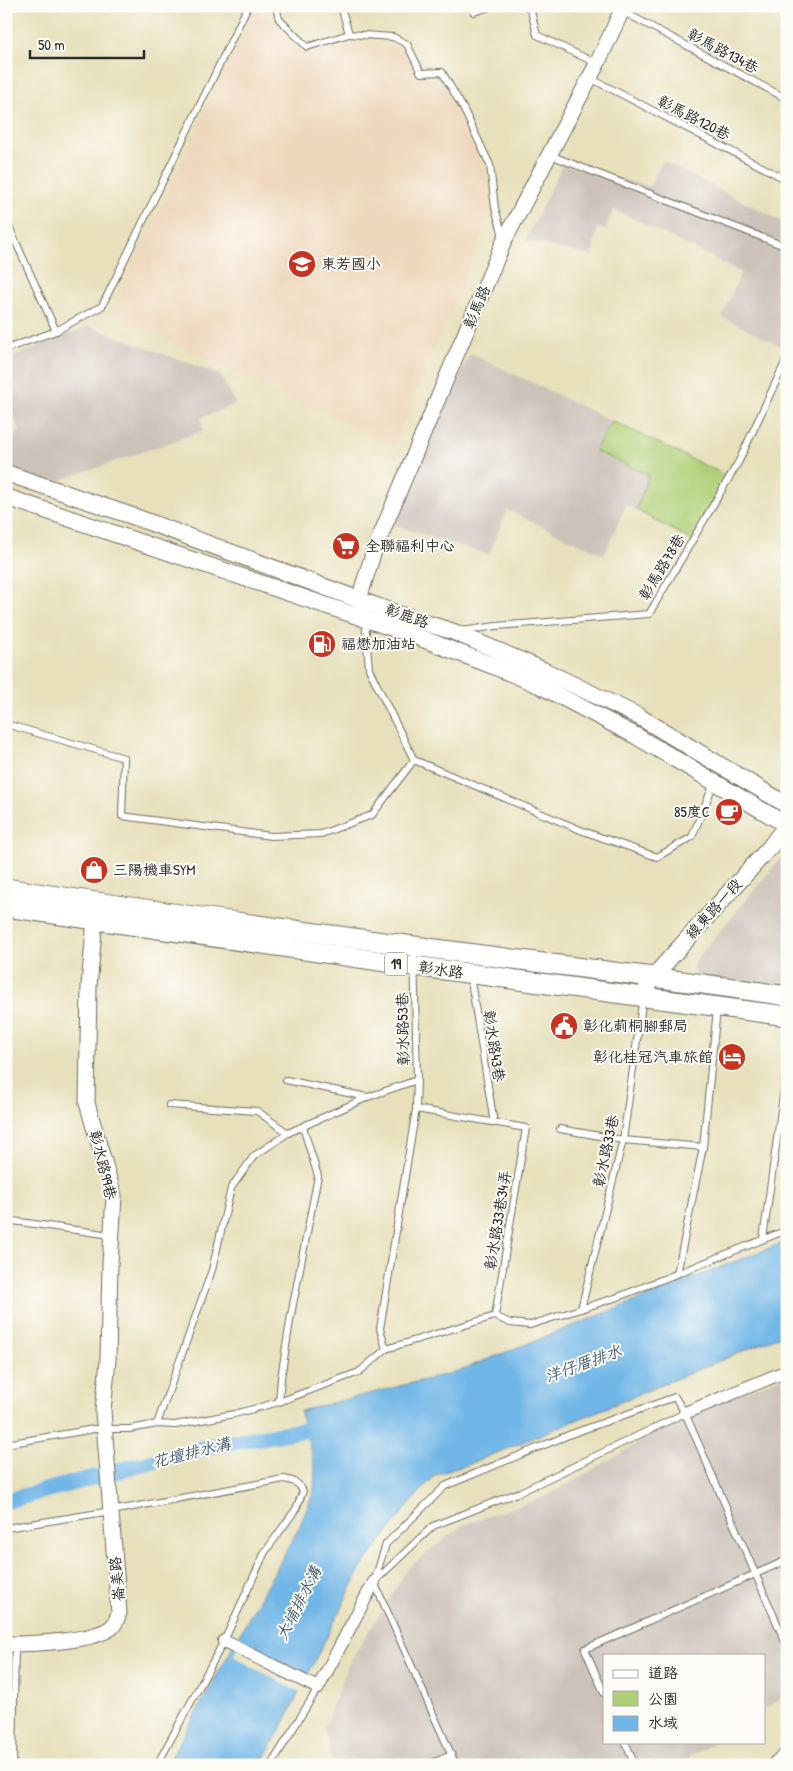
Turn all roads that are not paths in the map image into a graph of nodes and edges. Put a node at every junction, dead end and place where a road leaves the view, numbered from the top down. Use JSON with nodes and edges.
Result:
{"nodes":[{"id":1,"x":248,"y":6,"type":"edge"},
{"id":2,"x":276,"y":6,"type":"edge"},
{"id":3,"x":341,"y":6,"type":"edge"},
{"id":4,"x":473,"y":6,"type":"edge"},
{"id":5,"x":493,"y":6,"type":"edge"},
{"id":6,"x":526,"y":6,"type":"edge"},
{"id":7,"x":535,"y":6,"type":"edge"},
{"id":8,"x":623,"y":9,"type":"edge"},
{"id":9,"x":531,"y":14,"type":"junction"},
{"id":10,"x":348,"y":34,"type":"junction"},
{"id":11,"x":597,"y":64,"type":"junction"},
{"id":12,"x":590,"y":78,"type":"junction"},
{"id":13,"x":787,"y":99,"type":"edge"},
{"id":14,"x":550,"y":156,"type":"junction"},
{"id":15,"x":787,"y":180,"type":"edge"},
{"id":16,"x":6,"y":220,"type":"edge"},
{"id":17,"x":504,"y":241,"type":"junction"},
{"id":18,"x":787,"y":248,"type":"edge"},
{"id":19,"x":56,"y":332,"type":"junction"},
{"id":20,"x":6,"y":349,"type":"edge"},
{"id":21,"x":787,"y":358,"type":"edge"},
{"id":22,"x":6,"y":473,"type":"edge"},
{"id":23,"x":30,"y":481,"type":"junction"},
{"id":24,"x":6,"y":497,"type":"edge"},
{"id":25,"x":24,"y":503,"type":"junction"},
{"id":26,"x":135,"y":517,"type":"junction"},
{"id":27,"x":128,"y":538,"type":"junction"},
{"id":28,"x":359,"y":599,"type":"junction"},
{"id":29,"x":364,"y":619,"type":"junction"},
{"id":30,"x":454,"y":632,"type":"junction"},
{"id":31,"x":6,"y":724,"type":"edge"},
{"id":32,"x":414,"y":760,"type":"junction"},
{"id":33,"x":714,"y":783,"type":"junction"},
{"id":34,"x":787,"y":805,"type":"edge"},
{"id":35,"x":786,"y":825,"type":"edge"},
{"id":36,"x":6,"y":888,"type":"edge"},
{"id":37,"x":6,"y":906,"type":"edge"},
{"id":38,"x":96,"y":912,"type":"junction"},
{"id":39,"x":414,"y":946,"type":"junction"},
{"id":40,"x":414,"y":966,"type":"junction"},
{"id":41,"x":470,"y":974,"type":"junction"},
{"id":42,"x":653,"y":977,"type":"junction"},
{"id":43,"x":643,"y":996,"type":"junction"},
{"id":44,"x":787,"y":996,"type":"edge"},
{"id":45,"x":717,"y":1007,"type":"junction"},
{"id":46,"x":787,"y":1016,"type":"edge"},
{"id":47,"x":787,"y":1067,"type":"edge"},
{"id":48,"x":286,"y":1080,"type":"dead end"},
{"id":49,"x":417,"y":1080,"type":"junction"},
{"id":50,"x":368,"y":1098,"type":"junction"},
{"id":51,"x":169,"y":1105,"type":"dead end"},
{"id":52,"x":416,"y":1109,"type":"junction"},
{"id":53,"x":494,"y":1123,"type":"junction"},
{"id":54,"x":303,"y":1127,"type":"junction"},
{"id":55,"x":560,"y":1129,"type":"dead end"},
{"id":56,"x":288,"y":1133,"type":"junction"},
{"id":57,"x":623,"y":1140,"type":"junction"},
{"id":58,"x":703,"y":1147,"type":"junction"},
{"id":59,"x":6,"y":1220,"type":"edge"},
{"id":60,"x":787,"y":1230,"type":"edge"},
{"id":61,"x":111,"y":1235,"type":"junction"},
{"id":62,"x":763,"y":1239,"type":"junction"},
{"id":63,"x":676,"y":1274,"type":"junction"},
{"id":64,"x":581,"y":1309,"type":"junction"},
{"id":65,"x":495,"y":1316,"type":"junction"},
{"id":66,"x":386,"y":1349,"type":"junction"},
{"id":67,"x":787,"y":1371,"type":"edge"},
{"id":68,"x":279,"y":1402,"type":"junction"},
{"id":69,"x":685,"y":1413,"type":"junction"},
{"id":70,"x":157,"y":1424,"type":"junction"},
{"id":71,"x":105,"y":1433,"type":"junction"},
{"id":72,"x":6,"y":1444,"type":"edge"},
{"id":73,"x":108,"y":1480,"type":"joint"},
{"id":74,"x":111,"y":1511,"type":"junction"},
{"id":75,"x":6,"y":1528,"type":"edge"},
{"id":76,"x":787,"y":1560,"type":"edge"},
{"id":77,"x":756,"y":1573,"type":"junction"},
{"id":78,"x":374,"y":1582,"type":"junction"},
{"id":79,"x":228,"y":1642,"type":"junction"},
{"id":80,"x":11,"y":1644,"type":"edge"},
{"id":81,"x":787,"y":1646,"type":"edge"},
{"id":82,"x":318,"y":1688,"type":"junction"},
{"id":83,"x":603,"y":1691,"type":"edge"},
{"id":84,"x":626,"y":1744,"type":"edge"},
{"id":85,"x":451,"y":1755,"type":"junction"},
{"id":86,"x":787,"y":1758,"type":"edge"},
{"id":87,"x":13,"y":1765,"type":"edge"},
{"id":88,"x":157,"y":1765,"type":"edge"},
{"id":89,"x":271,"y":1765,"type":"edge"},
{"id":90,"x":428,"y":1765,"type":"edge"},
{"id":91,"x":456,"y":1765,"type":"edge"},
{"id":92,"x":635,"y":1765,"type":"edge"},
{"id":93,"x":779,"y":1765,"type":"edge"}],
"edges":[{"from":1,"to":19,"type":"lane"},
{"from":2,"to":10,"type":"lane"},
{"from":3,"to":10,"type":"lane"},
{"from":4,"to":5,"type":"lane"},
{"from":6,"to":9,"type":"lane"},
{"from":7,"to":9,"type":"lane"},
{"from":8,"to":11,"type":"street","name":"彰馬路"},
{"from":8,"to":13,"type":"lane","name":"彰馬路134巷"},
{"from":9,"to":11,"type":"lane"},
{"from":10,"to":17,"type":"lane"},
{"from":11,"to":12,"type":"street","name":"彰馬路"},
{"from":12,"to":14,"type":"street","name":"彰馬路"},
{"from":12,"to":15,"type":"lane","name":"彰馬路120巷"},
{"from":14,"to":17,"type":"street","name":"彰馬路"},
{"from":14,"to":18,"type":"lane"},
{"from":16,"to":19,"type":"lane"},
{"from":17,"to":28,"type":"street","name":"彰馬路"},
{"from":19,"to":20,"type":"lane"},
{"from":21,"to":30,"type":"lane","name":"彰馬路78巷"},
{"from":22,"to":23,"type":"main road","name":"彰鹿路"},
{"from":23,"to":25,"type":"main road"},
{"from":23,"to":26,"type":"main road","name":"彰鹿路"},
{"from":24,"to":25,"type":"main road","name":"彰鹿路"},
{"from":25,"to":27,"type":"main road","name":"彰鹿路"},
{"from":26,"to":27,"type":"main road"},
{"from":26,"to":28,"type":"main road","name":"彰鹿路"},
{"from":27,"to":29,"type":"main road","name":"彰鹿路"},
{"from":28,"to":29,"type":"street"},
{"from":28,"to":30,"type":"main road","name":"彰鹿路"},
{"from":29,"to":32,"type":"lane"},
{"from":29,"to":33,"type":"main road","name":"彰鹿路"},
{"from":30,"to":34,"type":"main road","name":"彰鹿路"},
{"from":31,"to":32,"type":"lane"},
{"from":32,"to":33,"type":"lane"},
{"from":33,"to":35,"type":"main road","name":"彰鹿路"},
{"from":35,"to":42,"type":"main road","name":"線東路一段"},
{"from":36,"to":38,"type":"main road","name":"彰水路","number":"19"},
{"from":37,"to":38,"type":"main road","name":"彰水路","number":"19"},
{"from":38,"to":39,"type":"main road","name":"彰水路","number":"19"},
{"from":38,"to":40,"type":"main road","name":"彰水路","number":"19"},
{"from":38,"to":61,"type":"street","name":"彰水路99巷"},
{"from":39,"to":40,"type":"lane","name":"彰水路53巷"},
{"from":39,"to":42,"type":"main road","name":"彰水路","number":"19"},
{"from":40,"to":41,"type":"main road","name":"彰水路","number":"19"},
{"from":40,"to":49,"type":"lane","name":"彰水路53巷"},
{"from":41,"to":43,"type":"main road","name":"彰水路","number":"19"},
{"from":41,"to":53,"type":"lane","name":"彰水路43巷"},
{"from":42,"to":43,"type":"main road","name":"線東路一段"},
{"from":42,"to":44,"type":"main road","name":"彰水路","number":"19"},
{"from":43,"to":45,"type":"main road","name":"彰水路","number":"19"},
{"from":43,"to":57,"type":"lane","name":"彰水路33巷"},
{"from":45,"to":46,"type":"main road","name":"彰水路","number":"19"},
{"from":45,"to":58,"type":"lane"},
{"from":47,"to":62,"type":"lane"},
{"from":48,"to":50,"type":"lane"},
{"from":49,"to":50,"type":"lane"},
{"from":49,"to":52,"type":"lane","name":"彰水路53巷"},
{"from":50,"to":54,"type":"lane"},
{"from":51,"to":56,"type":"lane"},
{"from":52,"to":53,"type":"lane"},
{"from":52,"to":66,"type":"lane","name":"彰水路53巷"},
{"from":53,"to":65,"type":"lane","name":"彰水路33巷34弄"},
{"from":54,"to":56,"type":"lane"},
{"from":54,"to":68,"type":"lane"},
{"from":55,"to":57,"type":"lane"},
{"from":56,"to":70,"type":"lane"},
{"from":57,"to":58,"type":"lane"},
{"from":57,"to":64,"type":"lane","name":"彰水路33巷"},
{"from":58,"to":63,"type":"lane"},
{"from":59,"to":61,"type":"lane"},
{"from":60,"to":62,"type":"lane"},
{"from":61,"to":71,"type":"street","name":"彰水路99巷"},
{"from":62,"to":63,"type":"lane"},
{"from":63,"to":64,"type":"lane"},
{"from":64,"to":65,"type":"lane"},
{"from":65,"to":66,"type":"lane"},
{"from":66,"to":68,"type":"lane"},
{"from":67,"to":69,"type":"street"},
{"from":68,"to":70,"type":"lane"},
{"from":69,"to":77,"type":"lane"},
{"from":69,"to":78,"type":"lane"},
{"from":69,"to":78,"type":"lane"},
{"from":70,"to":71,"type":"lane"},
{"from":71,"to":72,"type":"lane"},
{"from":71,"to":73,"type":"street","name":"彰水路99巷"},
{"from":73,"to":74,"type":"street","name":"崙美路"},
{"from":74,"to":75,"type":"lane"},
{"from":74,"to":79,"type":"lane"},
{"from":74,"to":80,"type":"street","name":"崙美路"},
{"from":76,"to":77,"type":"lane"},
{"from":77,"to":81,"type":"lane"},
{"from":77,"to":83,"type":"lane"},
{"from":78,"to":82,"type":"street"},
{"from":78,"to":85,"type":"lane"},
{"from":79,"to":82,"type":"street"},
{"from":79,"to":88,"type":"lane"},
{"from":80,"to":87,"type":"lane"},
{"from":82,"to":89,"type":"lane"},
{"from":84,"to":92,"type":"lane"},
{"from":85,"to":90,"type":"lane"},
{"from":85,"to":91,"type":"lane"},
{"from":86,"to":93,"type":"highway"}]}
